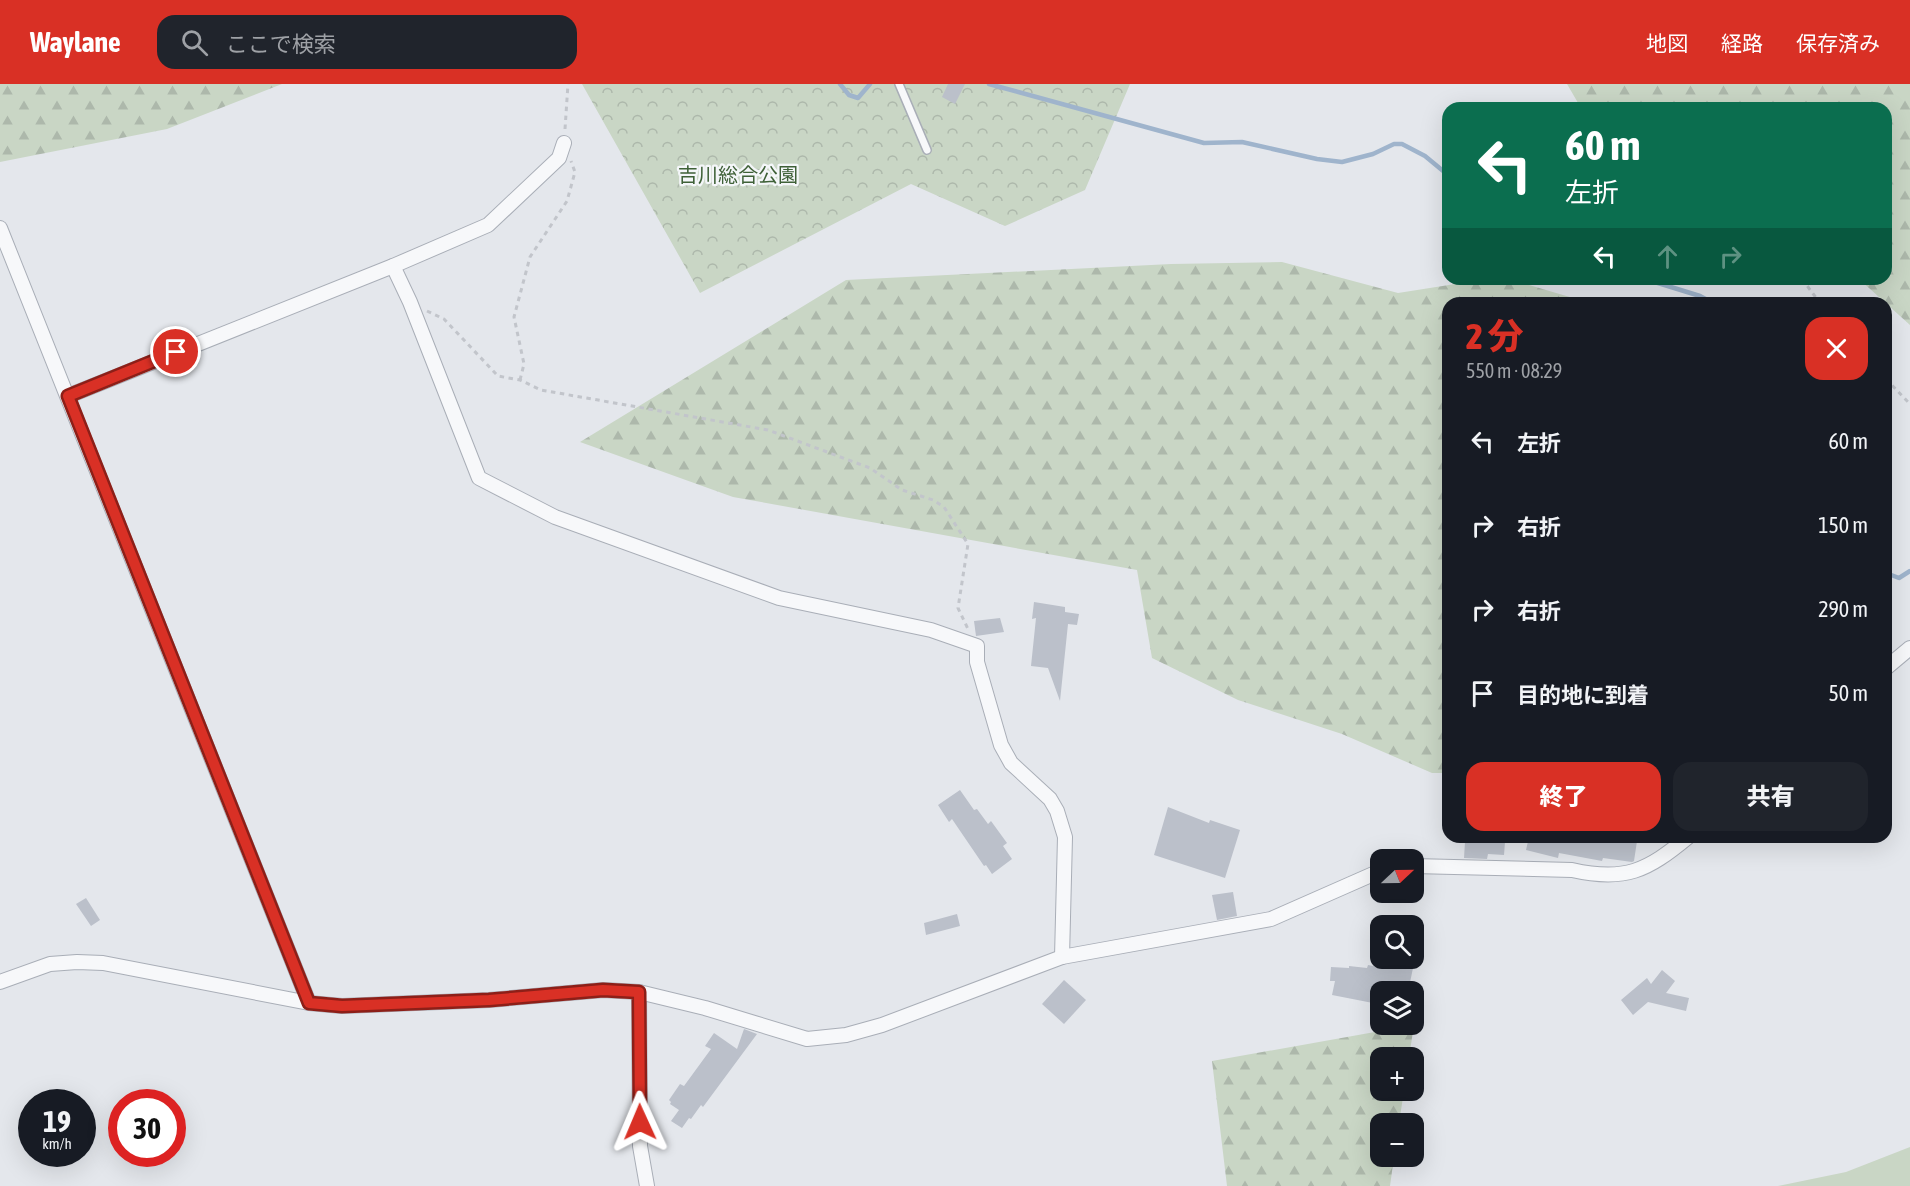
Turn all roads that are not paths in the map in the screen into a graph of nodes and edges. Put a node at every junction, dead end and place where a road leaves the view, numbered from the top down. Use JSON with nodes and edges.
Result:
{"nodes":[{"id":1,"x":899,"y":84,"type":"edge"},
{"id":2,"x":564,"y":143,"type":"road end"},
{"id":3,"x":927,"y":150,"type":"dead end"},
{"id":4,"x":0,"y":228,"type":"edge"},
{"id":5,"x":393,"y":266,"type":"junction"},
{"id":6,"x":68,"y":396,"type":"junction"},
{"id":7,"x":1910,"y":648,"type":"edge"},
{"id":8,"x":1892,"y":663,"type":"edge"},
{"id":9,"x":1681,"y":843,"type":"edge"},
{"id":10,"x":1424,"y":866,"type":"edge"},
{"id":11,"x":1370,"y":875,"type":"edge"},
{"id":12,"x":1062,"y":957,"type":"junction"},
{"id":13,"x":0,"y":982,"type":"edge"},
{"id":14,"x":639,"y":992,"type":"junction"},
{"id":15,"x":309,"y":1003,"type":"junction"},
{"id":16,"x":647,"y":1186,"type":"edge"}],
"edges":[{"from":1,"to":3,"type":"lane"},
{"from":2,"to":5,"type":"street"},
{"from":4,"to":6,"type":"street"},
{"from":5,"to":6,"type":"street"},
{"from":5,"to":12,"type":"street"},
{"from":6,"to":15,"type":"street"},
{"from":7,"to":8,"type":"street"},
{"from":9,"to":10,"type":"street"},
{"from":11,"to":12,"type":"street"},
{"from":12,"to":14,"type":"street"},
{"from":13,"to":15,"type":"street"},
{"from":14,"to":15,"type":"street"},
{"from":14,"to":16,"type":"street"}]}
